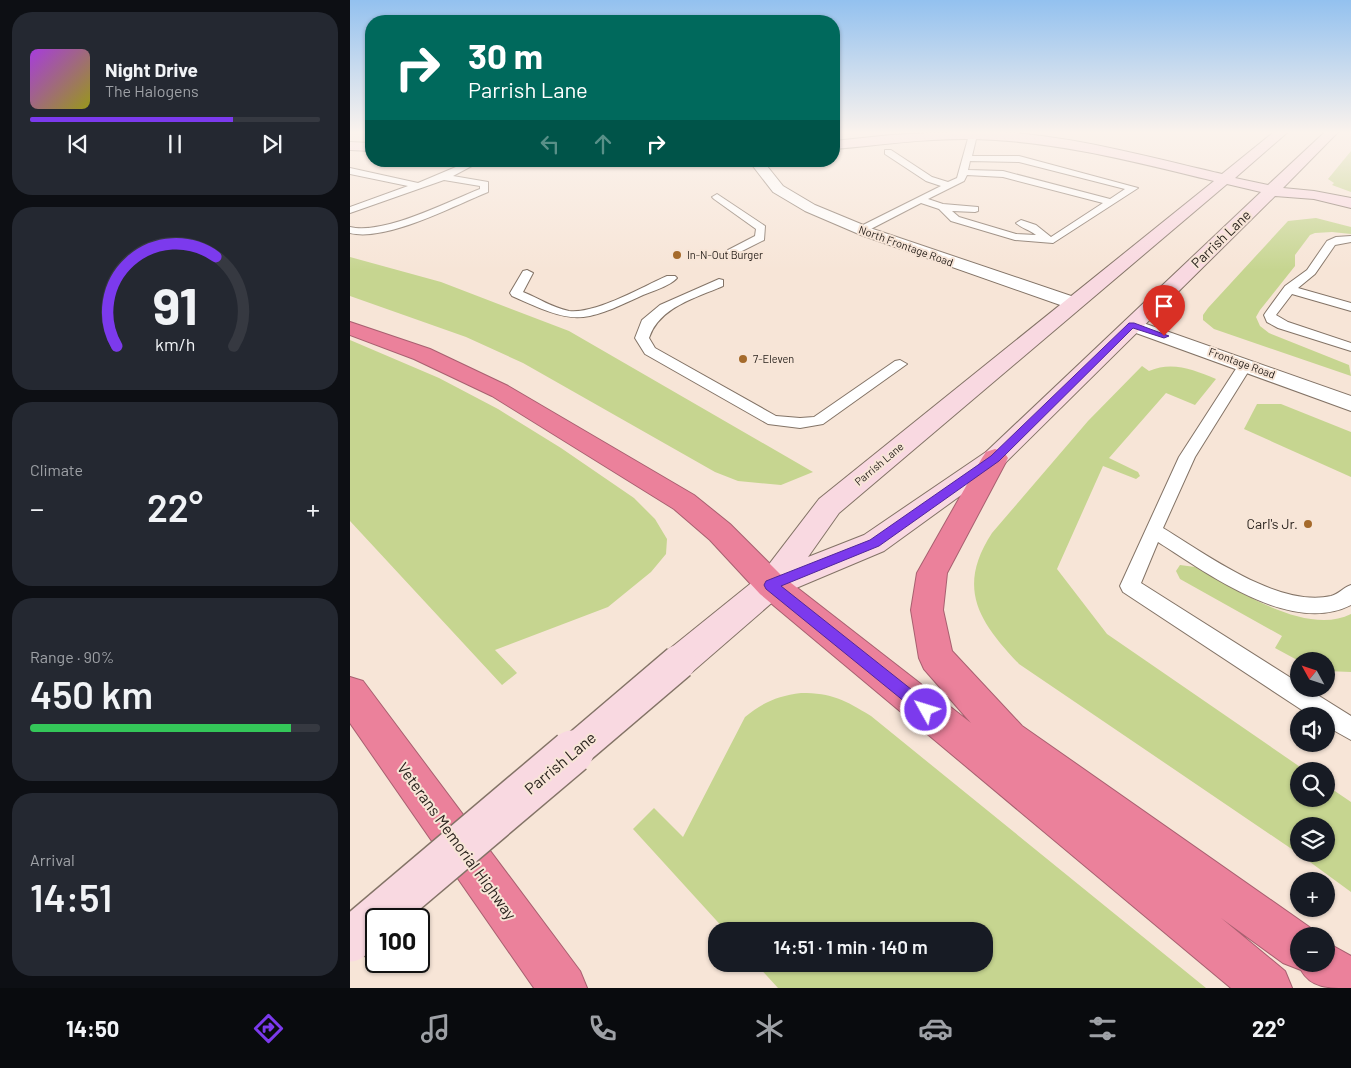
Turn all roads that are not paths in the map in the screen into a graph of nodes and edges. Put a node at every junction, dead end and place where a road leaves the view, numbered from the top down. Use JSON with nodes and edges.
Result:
{"nodes":[{"id":1,"x":378,"y":177,"type":"edge"},
{"id":2,"x":769,"y":177,"type":"edge"},
{"id":3,"x":926,"y":177,"type":"edge"},
{"id":4,"x":961,"y":177,"type":"edge"},
{"id":5,"x":1015,"y":177,"type":"edge"},
{"id":6,"x":1090,"y":177,"type":"edge"},
{"id":7,"x":1222,"y":177,"type":"edge"},
{"id":8,"x":1287,"y":177,"type":"edge"},
{"id":9,"x":443,"y":178,"type":"joint"},
{"id":10,"x":1226,"y":178,"type":"junction"},
{"id":11,"x":948,"y":185,"type":"junction"},
{"id":12,"x":420,"y":186,"type":"junction"},
{"id":13,"x":1273,"y":191,"type":"junction"},
{"id":14,"x":717,"y":198,"type":"dead end"},
{"id":15,"x":921,"y":200,"type":"junction"},
{"id":16,"x":1111,"y":202,"type":"junction"},
{"id":17,"x":1351,"y":203,"type":"edge"},
{"id":18,"x":942,"y":207,"type":"junction"},
{"id":19,"x":350,"y":210,"type":"edge"},
{"id":20,"x":971,"y":212,"type":"dead end"},
{"id":21,"x":1351,"y":217,"type":"edge"},
{"id":22,"x":1017,"y":225,"type":"dead end"},
{"id":23,"x":350,"y":230,"type":"edge"},
{"id":24,"x":861,"y":230,"type":"junction"},
{"id":25,"x":1351,"y":239,"type":"edge"},
{"id":26,"x":1050,"y":240,"type":"junction"},
{"id":27,"x":1331,"y":243,"type":"junction"},
{"id":28,"x":1351,"y":248,"type":"edge"},
{"id":29,"x":732,"y":252,"type":"dead end"},
{"id":30,"x":527,"y":273,"type":"dead end"},
{"id":31,"x":671,"y":278,"type":"dead end"},
{"id":32,"x":719,"y":283,"type":"dead end"},
{"id":33,"x":1289,"y":289,"type":"junction"},
{"id":34,"x":1073,"y":303,"type":"junction"},
{"id":35,"x":1351,"y":307,"type":"edge"},
{"id":36,"x":1132,"y":325,"type":"junction"},
{"id":37,"x":350,"y":328,"type":"edge"},
{"id":38,"x":1351,"y":347,"type":"edge"},
{"id":39,"x":900,"y":364,"type":"dead end"},
{"id":40,"x":1246,"y":364,"type":"junction"},
{"id":41,"x":1351,"y":404,"type":"edge"},
{"id":42,"x":995,"y":458,"type":"junction"},
{"id":43,"x":1153,"y":530,"type":"junction"},
{"id":44,"x":771,"y":585,"type":"junction"},
{"id":45,"x":1351,"y":593,"type":"edge"},
{"id":46,"x":350,"y":693,"type":"edge"},
{"id":47,"x":1351,"y":729,"type":"edge"},
{"id":48,"x":350,"y":940,"type":"edge"},
{"id":49,"x":1290,"y":941,"type":"edge"},
{"id":50,"x":1333,"y":972,"type":"edge"},
{"id":51,"x":1351,"y":985,"type":"edge"},
{"id":52,"x":563,"y":988,"type":"edge"},
{"id":53,"x":1268,"y":988,"type":"edge"}],
"edges":[{"from":1,"to":12,"type":"lane"},
{"from":2,"to":24,"type":"street","name":"North Frontage Road"},
{"from":3,"to":11,"type":"lane"},
{"from":4,"to":11,"type":"lane"},
{"from":5,"to":16,"type":"lane"},
{"from":6,"to":16,"type":"lane"},
{"from":7,"to":10,"type":"main road"},
{"from":8,"to":13,"type":"main road","name":"Parrish Lane"},
{"from":9,"to":12,"type":"lane"},
{"from":9,"to":23,"type":"lane"},
{"from":10,"to":13,"type":"main road"},
{"from":10,"to":34,"type":"main road","name":"Parrish Lane"},
{"from":11,"to":15,"type":"lane"},
{"from":12,"to":19,"type":"lane"},
{"from":13,"to":17,"type":"main road"},
{"from":13,"to":21,"type":"main road"},
{"from":13,"to":36,"type":"main road","name":"Parrish Lane"},
{"from":14,"to":29,"type":"lane"},
{"from":15,"to":18,"type":"lane"},
{"from":15,"to":24,"type":"lane"},
{"from":16,"to":26,"type":"lane"},
{"from":18,"to":20,"type":"lane"},
{"from":18,"to":26,"type":"lane"},
{"from":22,"to":26,"type":"lane"},
{"from":24,"to":34,"type":"street","name":"North Frontage Road"},
{"from":25,"to":27,"type":"lane"},
{"from":27,"to":28,"type":"lane"},
{"from":27,"to":33,"type":"lane"},
{"from":30,"to":31,"type":"lane"},
{"from":32,"to":39,"type":"lane"},
{"from":33,"to":35,"type":"lane"},
{"from":33,"to":38,"type":"lane"},
{"from":34,"to":44,"type":"main road","name":"Parrish Lane"},
{"from":36,"to":40,"type":"street","name":"Frontage Road"},
{"from":36,"to":42,"type":"main road","name":"Parrish Lane"},
{"from":37,"to":44,"type":"highway"},
{"from":40,"to":41,"type":"street","name":"Frontage Road"},
{"from":40,"to":43,"type":"lane"},
{"from":42,"to":44,"type":"main road","name":"Parrish Lane"},
{"from":42,"to":49,"type":"highway"},
{"from":43,"to":45,"type":"lane"},
{"from":43,"to":47,"type":"lane"},
{"from":44,"to":48,"type":"main road","name":"Parrish Lane","bridge":true},
{"from":44,"to":53,"type":"highway"},
{"from":46,"to":52,"type":"highway","name":"Veterans Memorial Highway"},
{"from":50,"to":51,"type":"highway"}]}
